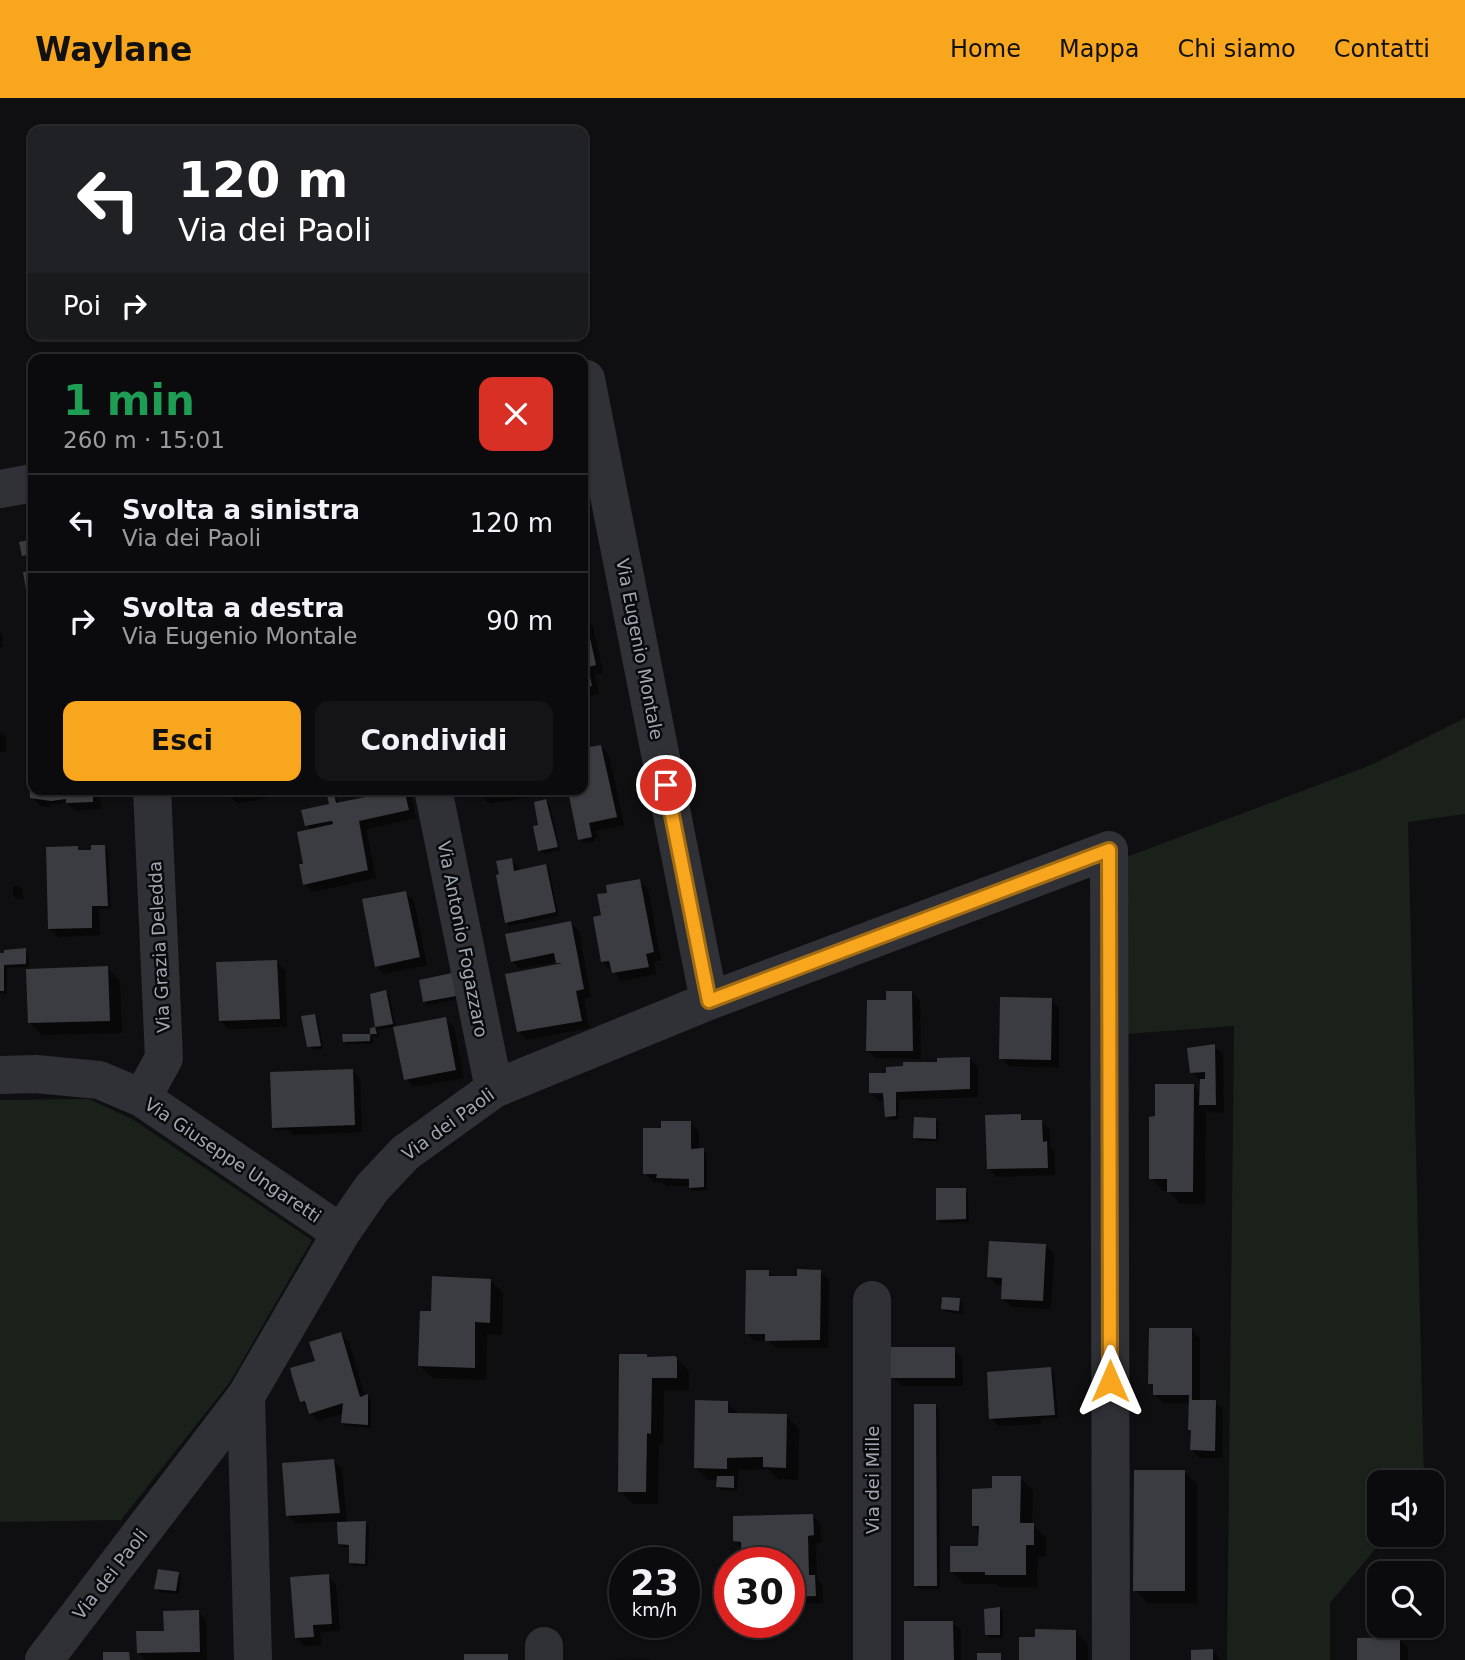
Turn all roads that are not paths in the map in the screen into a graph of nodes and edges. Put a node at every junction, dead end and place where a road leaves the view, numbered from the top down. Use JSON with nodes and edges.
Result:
{"nodes":[{"id":1,"x":588,"y":389,"type":"edge"},
{"id":2,"x":28,"y":484,"type":"edge"},
{"id":3,"x":0,"y":489,"type":"edge"},
{"id":4,"x":152,"y":795,"type":"edge"},
{"id":5,"x":434,"y":795,"type":"edge"},
{"id":6,"x":709,"y":1001,"type":"junction"},
{"id":7,"x":0,"y":1075,"type":"edge"},
{"id":8,"x":494,"y":1089,"type":"junction"},
{"id":9,"x":142,"y":1098,"type":"junction"},
{"id":10,"x":341,"y":1233,"type":"junction"},
{"id":11,"x":872,"y":1300,"type":"dead end"},
{"id":12,"x":246,"y":1396,"type":"junction"},
{"id":13,"x":44,"y":1660,"type":"edge"},
{"id":14,"x":253,"y":1660,"type":"edge"},
{"id":15,"x":872,"y":1660,"type":"edge"},
{"id":16,"x":1111,"y":1660,"type":"edge"}],
"edges":[{"from":1,"to":6,"type":"street","name":"Via Eugenio Montale"},
{"from":2,"to":3,"type":"street"},
{"from":4,"to":9,"type":"street","name":"Via Grazia Deledda"},
{"from":5,"to":8,"type":"street","name":"Via Antonio Fogazzaro"},
{"from":6,"to":8,"type":"street","name":"Via dei Paoli"},
{"from":6,"to":16,"type":"street","name":"Via dei Paoli"},
{"from":7,"to":9,"type":"street","name":"Via Giuseppe Ungaretti"},
{"from":8,"to":10,"type":"street","name":"Via dei Paoli"},
{"from":9,"to":10,"type":"street","name":"Via Giuseppe Ungaretti"},
{"from":10,"to":12,"type":"street","name":"Via dei Paoli"},
{"from":11,"to":15,"type":"street","name":"Via dei Mille"},
{"from":12,"to":13,"type":"street","name":"Via dei Paoli"},
{"from":12,"to":14,"type":"street"}]}
